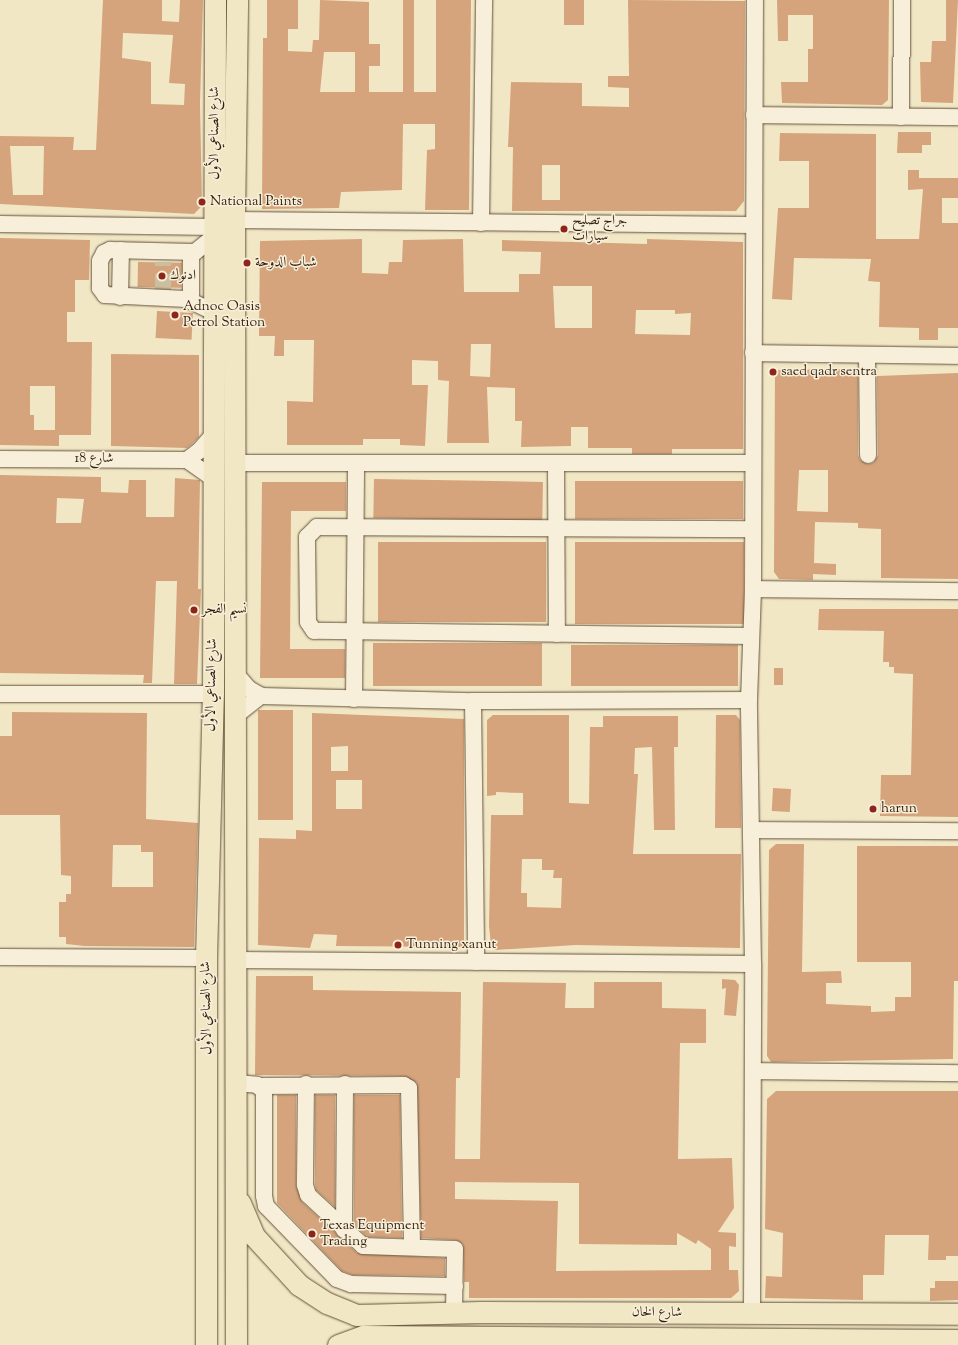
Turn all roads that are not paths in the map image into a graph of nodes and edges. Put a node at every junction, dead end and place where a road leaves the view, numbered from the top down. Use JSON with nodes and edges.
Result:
{"nodes":[{"id":1,"x":215,"y":0,"type":"edge"},
{"id":2,"x":237,"y":0,"type":"edge"},
{"id":3,"x":484,"y":0,"type":"edge"},
{"id":4,"x":755,"y":0,"type":"edge"},
{"id":5,"x":902,"y":0,"type":"edge"},
{"id":6,"x":754,"y":116,"type":"junction"},
{"id":7,"x":901,"y":117,"type":"junction"},
{"id":8,"x":958,"y":117,"type":"edge"},
{"id":9,"x":482,"y":223,"type":"junction"},
{"id":10,"x":0,"y":224,"type":"edge"},
{"id":11,"x":752,"y":225,"type":"junction"},
{"id":12,"x":221,"y":228,"type":"junction"},
{"id":13,"x":191,"y":253,"type":"junction"},
{"id":14,"x":191,"y":300,"type":"junction"},
{"id":15,"x":214,"y":312,"type":"junction"},
{"id":16,"x":753,"y":353,"type":"junction"},
{"id":17,"x":867,"y":355,"type":"junction"},
{"id":18,"x":958,"y":356,"type":"edge"},
{"id":19,"x":213,"y":435,"type":"junction"},
{"id":20,"x":868,"y":455,"type":"dead end"},
{"id":21,"x":0,"y":459,"type":"edge"},
{"id":22,"x":187,"y":460,"type":"junction"},
{"id":23,"x":236,"y":463,"type":"junction"},
{"id":24,"x":356,"y":463,"type":"junction"},
{"id":25,"x":752,"y":463,"type":"junction"},
{"id":26,"x":556,"y":464,"type":"junction"},
{"id":27,"x":213,"y":478,"type":"junction"},
{"id":28,"x":355,"y":529,"type":"junction"},
{"id":29,"x":556,"y":529,"type":"junction"},
{"id":30,"x":751,"y":529,"type":"junction"},
{"id":31,"x":752,"y":589,"type":"junction"},
{"id":32,"x":958,"y":591,"type":"edge"},
{"id":33,"x":355,"y":631,"type":"junction"},
{"id":34,"x":557,"y":634,"type":"junction"},
{"id":35,"x":751,"y":636,"type":"junction"},
{"id":36,"x":235,"y":673,"type":"junction"},
{"id":37,"x":0,"y":694,"type":"edge"},
{"id":38,"x":213,"y":694,"type":"junction"},
{"id":39,"x":261,"y":696,"type":"junction"},
{"id":40,"x":354,"y":699,"type":"junction"},
{"id":41,"x":749,"y":700,"type":"junction"},
{"id":42,"x":473,"y":701,"type":"junction"},
{"id":43,"x":235,"y":716,"type":"junction"},
{"id":44,"x":751,"y":830,"type":"junction"},
{"id":45,"x":958,"y":831,"type":"edge"},
{"id":46,"x":0,"y":957,"type":"edge"},
{"id":47,"x":206,"y":958,"type":"junction"},
{"id":48,"x":235,"y":960,"type":"junction"},
{"id":49,"x":476,"y":962,"type":"junction"},
{"id":50,"x":753,"y":964,"type":"junction"},
{"id":51,"x":753,"y":1071,"type":"junction"},
{"id":52,"x":958,"y":1073,"type":"edge"},
{"id":53,"x":236,"y":1083,"type":"junction"},
{"id":54,"x":306,"y":1084,"type":"junction"},
{"id":55,"x":345,"y":1084,"type":"junction"},
{"id":56,"x":260,"y":1086,"type":"junction"},
{"id":57,"x":236,"y":1189,"type":"junction"},
{"id":58,"x":344,"y":1230,"type":"junction"},
{"id":59,"x":412,"y":1246,"type":"junction"},
{"id":60,"x":455,"y":1286,"type":"junction"},
{"id":61,"x":454,"y":1313,"type":"junction"},
{"id":62,"x":752,"y":1313,"type":"junction"},
{"id":63,"x":958,"y":1314,"type":"edge"},
{"id":64,"x":958,"y":1340,"type":"edge"},
{"id":65,"x":703,"y":1342,"type":"edge"},
{"id":66,"x":916,"y":1342,"type":"edge"},
{"id":67,"x":206,"y":1345,"type":"edge"},
{"id":68,"x":236,"y":1345,"type":"edge"},
{"id":69,"x":338,"y":1345,"type":"edge"}],
"edges":[{"from":1,"to":12,"type":"main road","name":"شارع الصناعي الأول"},
{"from":2,"to":12,"type":"main road","name":"شارع الصناعي الأول"},
{"from":3,"to":9,"type":"street"},
{"from":4,"to":6,"type":"street"},
{"from":5,"to":7,"type":"street"},
{"from":6,"to":7,"type":"street"},
{"from":6,"to":11,"type":"street"},
{"from":7,"to":8,"type":"street"},
{"from":9,"to":11,"type":"street"},
{"from":9,"to":12,"type":"street"},
{"from":10,"to":12,"type":"street"},
{"from":11,"to":16,"type":"street"},
{"from":12,"to":13,"type":"street"},
{"from":12,"to":15,"type":"main road","name":"شارع الصناعي الأول"},
{"from":12,"to":23,"type":"main road","name":"شارع الصناعي الأول"},
{"from":13,"to":14,"type":"street"},
{"from":13,"to":14,"type":"street"},
{"from":14,"to":15,"type":"street"},
{"from":15,"to":19,"type":"main road","name":"شارع الصناعي الأول"},
{"from":16,"to":17,"type":"street"},
{"from":16,"to":25,"type":"street"},
{"from":17,"to":18,"type":"street"},
{"from":17,"to":20,"type":"street"},
{"from":19,"to":22,"type":"street"},
{"from":19,"to":27,"type":"main road","name":"شارع الصناعي الأول"},
{"from":21,"to":22,"type":"street","name":"شارع 18"},
{"from":22,"to":27,"type":"street"},
{"from":23,"to":24,"type":"street"},
{"from":23,"to":36,"type":"main road","name":"شارع الصناعي الأول"},
{"from":24,"to":26,"type":"street"},
{"from":24,"to":28,"type":"street"},
{"from":25,"to":26,"type":"street"},
{"from":25,"to":30,"type":"street"},
{"from":26,"to":29,"type":"street"},
{"from":27,"to":38,"type":"main road","name":"شارع الصناعي الأول"},
{"from":28,"to":29,"type":"street"},
{"from":28,"to":33,"type":"street"},
{"from":28,"to":33,"type":"street"},
{"from":29,"to":30,"type":"street"},
{"from":29,"to":34,"type":"street"},
{"from":30,"to":31,"type":"street"},
{"from":31,"to":32,"type":"street"},
{"from":31,"to":35,"type":"street"},
{"from":33,"to":34,"type":"street"},
{"from":33,"to":40,"type":"street"},
{"from":34,"to":35,"type":"street"},
{"from":35,"to":41,"type":"street"},
{"from":36,"to":39,"type":"street"},
{"from":36,"to":43,"type":"main road","name":"شارع الصناعي الأول"},
{"from":37,"to":38,"type":"street"},
{"from":38,"to":47,"type":"main road","name":"شارع الصناعي الأول"},
{"from":39,"to":40,"type":"street"},
{"from":39,"to":43,"type":"street"},
{"from":40,"to":42,"type":"street"},
{"from":41,"to":42,"type":"street"},
{"from":41,"to":44,"type":"street"},
{"from":42,"to":49,"type":"street"},
{"from":43,"to":48,"type":"main road","name":"شارع الصناعي الأول"},
{"from":44,"to":45,"type":"street"},
{"from":44,"to":50,"type":"street"},
{"from":46,"to":47,"type":"street"},
{"from":47,"to":67,"type":"main road","name":"شارع الصناعي الأول"},
{"from":48,"to":49,"type":"street"},
{"from":48,"to":53,"type":"main road","name":"شارع الصناعي الأول"},
{"from":49,"to":50,"type":"street"},
{"from":50,"to":51,"type":"street"},
{"from":51,"to":52,"type":"street"},
{"from":51,"to":62,"type":"street"},
{"from":53,"to":56,"type":"street"},
{"from":53,"to":57,"type":"main road","name":"شارع الصناعي الأول"},
{"from":54,"to":55,"type":"street"},
{"from":54,"to":56,"type":"street"},
{"from":54,"to":58,"type":"street"},
{"from":55,"to":58,"type":"street"},
{"from":55,"to":59,"type":"street"},
{"from":56,"to":60,"type":"street"},
{"from":57,"to":61,"type":"main road","name":"شارع الخان"},
{"from":57,"to":68,"type":"main road","name":"شارع الصناعي الأول"},
{"from":58,"to":59,"type":"street"},
{"from":59,"to":60,"type":"street"},
{"from":60,"to":61,"type":"street"},
{"from":61,"to":62,"type":"main road","name":"شارع الخان"},
{"from":62,"to":63,"type":"main road","name":"شارع الخان"},
{"from":64,"to":66,"type":"main road","name":"شارع الخان"},
{"from":65,"to":66,"type":"main road","name":"شارع الخان"},
{"from":65,"to":69,"type":"main road","name":"شارع الخان"}]}
